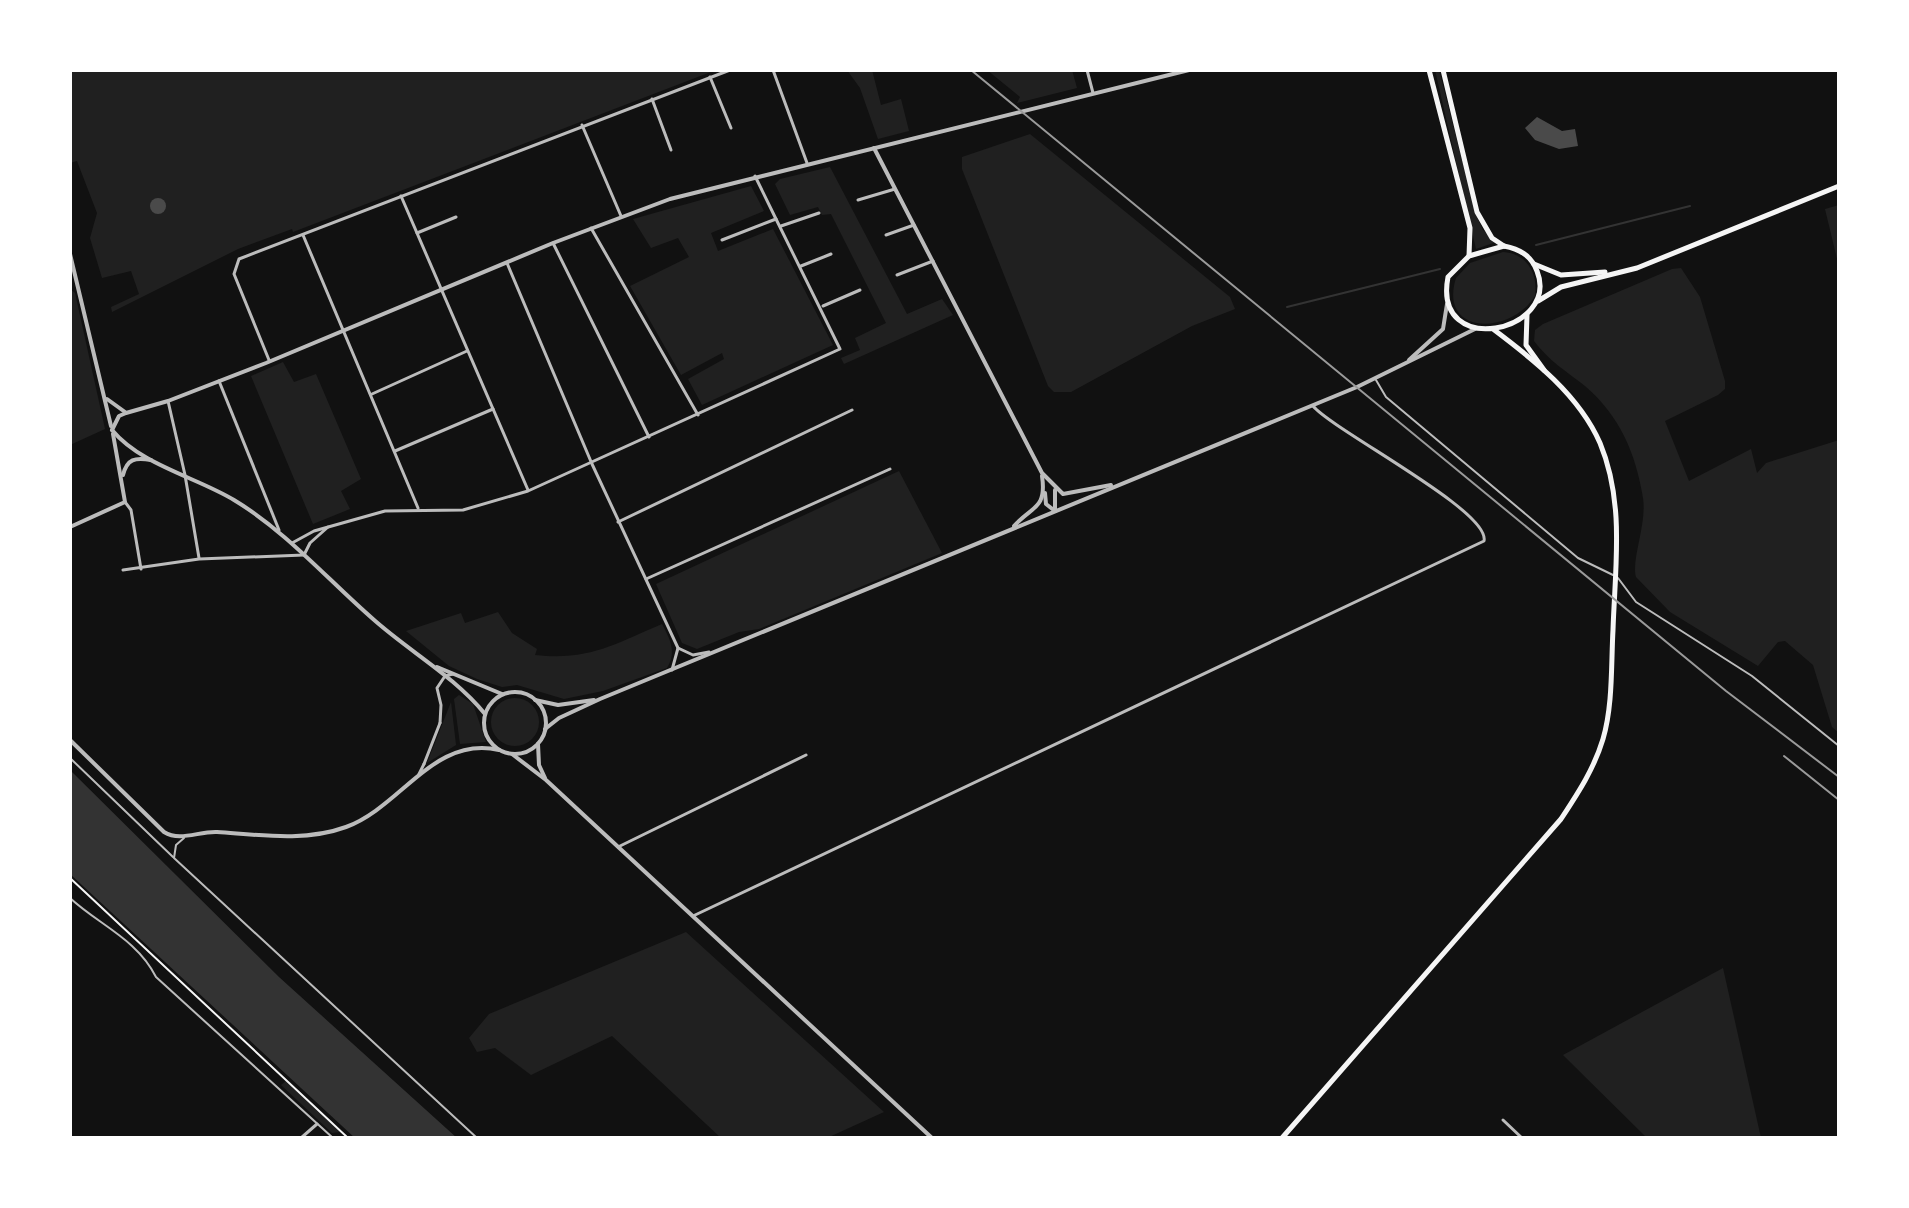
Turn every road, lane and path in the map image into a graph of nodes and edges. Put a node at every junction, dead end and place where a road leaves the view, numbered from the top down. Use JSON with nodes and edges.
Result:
{"nodes":[{"id":1,"x":730,"y":70,"type":"edge"},
{"id":2,"x":773,"y":70,"type":"edge"},
{"id":3,"x":1087,"y":70,"type":"edge"},
{"id":4,"x":1189,"y":70,"type":"edge"},
{"id":5,"x":1429,"y":70,"type":"edge"},
{"id":6,"x":1443,"y":70,"type":"edge"},
{"id":7,"x":710,"y":77,"type":"junction"},
{"id":8,"x":1093,"y":94,"type":"junction"},
{"id":9,"x":652,"y":99,"type":"junction"},
{"id":10,"x":582,"y":125,"type":"junction"},
{"id":11,"x":731,"y":128,"type":"dead end"},
{"id":12,"x":874,"y":148,"type":"junction"},
{"id":13,"x":671,"y":150,"type":"dead end"},
{"id":14,"x":807,"y":163,"type":"junction"},
{"id":15,"x":755,"y":176,"type":"junction"},
{"id":16,"x":1839,"y":186,"type":"edge"},
{"id":17,"x":895,"y":189,"type":"junction"},
{"id":18,"x":401,"y":196,"type":"junction"},
{"id":19,"x":858,"y":200,"type":"dead end"},
{"id":20,"x":819,"y":213,"type":"dead end"},
{"id":21,"x":621,"y":216,"type":"junction"},
{"id":22,"x":456,"y":217,"type":"dead end"},
{"id":23,"x":776,"y":219,"type":"junction"},
{"id":24,"x":914,"y":225,"type":"junction"},
{"id":25,"x":780,"y":226,"type":"junction"},
{"id":26,"x":591,"y":228,"type":"junction"},
{"id":27,"x":417,"y":233,"type":"junction"},
{"id":28,"x":303,"y":234,"type":"junction"},
{"id":29,"x":886,"y":235,"type":"dead end"},
{"id":30,"x":722,"y":240,"type":"dead end"},
{"id":31,"x":553,"y":243,"type":"junction"},
{"id":32,"x":1504,"y":246,"type":"junction"},
{"id":33,"x":70,"y":254,"type":"edge"},
{"id":34,"x":831,"y":254,"type":"dead end"},
{"id":35,"x":1469,"y":256,"type":"junction"},
{"id":36,"x":933,"y":261,"type":"junction"},
{"id":37,"x":507,"y":263,"type":"junction"},
{"id":38,"x":1534,"y":264,"type":"junction"},
{"id":39,"x":800,"y":266,"type":"junction"},
{"id":40,"x":1618,"y":272,"type":"junction"},
{"id":41,"x":897,"y":275,"type":"dead end"},
{"id":42,"x":860,"y":290,"type":"dead end"},
{"id":43,"x":441,"y":291,"type":"junction"},
{"id":44,"x":1538,"y":301,"type":"junction"},
{"id":45,"x":1447,"y":302,"type":"junction"},
{"id":46,"x":821,"y":306,"type":"junction"},
{"id":47,"x":1528,"y":313,"type":"junction"},
{"id":48,"x":1475,"y":329,"type":"junction"},
{"id":49,"x":1493,"y":329,"type":"junction"},
{"id":50,"x":345,"y":332,"type":"junction"},
{"id":51,"x":467,"y":351,"type":"junction"},
{"id":52,"x":270,"y":361,"type":"junction"},
{"id":53,"x":1402,"y":365,"type":"junction"},
{"id":54,"x":1544,"y":371,"type":"junction"},
{"id":55,"x":1375,"y":379,"type":"junction"},
{"id":56,"x":219,"y":381,"type":"junction"},
{"id":57,"x":371,"y":394,"type":"junction"},
{"id":58,"x":106,"y":397,"type":"junction"},
{"id":59,"x":168,"y":401,"type":"junction"},
{"id":60,"x":1313,"y":406,"type":"junction"},
{"id":61,"x":493,"y":409,"type":"junction"},
{"id":62,"x":852,"y":410,"type":"dead end"},
{"id":63,"x":126,"y":413,"type":"junction"},
{"id":64,"x":698,"y":415,"type":"junction"},
{"id":65,"x":112,"y":430,"type":"junction"},
{"id":66,"x":649,"y":437,"type":"junction"},
{"id":67,"x":395,"y":451,"type":"junction"},
{"id":68,"x":156,"y":461,"type":"junction"},
{"id":69,"x":592,"y":464,"type":"junction"},
{"id":70,"x":890,"y":469,"type":"dead end"},
{"id":71,"x":1042,"y":473,"type":"junction"},
{"id":72,"x":185,"y":475,"type":"junction"},
{"id":73,"x":122,"y":477,"type":"junction"},
{"id":74,"x":1114,"y":485,"type":"junction"},
{"id":75,"x":1044,"y":490,"type":"junction"},
{"id":76,"x":1055,"y":490,"type":"junction"},
{"id":77,"x":528,"y":491,"type":"junction"},
{"id":78,"x":125,"y":502,"type":"junction"},
{"id":79,"x":418,"y":508,"type":"junction"},
{"id":80,"x":1055,"y":511,"type":"junction"},
{"id":81,"x":618,"y":522,"type":"junction"},
{"id":82,"x":331,"y":525,"type":"junction"},
{"id":83,"x":70,"y":527,"type":"edge"},
{"id":84,"x":1011,"y":529,"type":"junction"},
{"id":85,"x":279,"y":530,"type":"junction"},
{"id":86,"x":292,"y":543,"type":"junction"},
{"id":87,"x":304,"y":555,"type":"junction"},
{"id":88,"x":199,"y":559,"type":"junction"},
{"id":89,"x":141,"y":569,"type":"junction"},
{"id":90,"x":123,"y":570,"type":"dead end"},
{"id":91,"x":645,"y":579,"type":"junction"},
{"id":92,"x":678,"y":648,"type":"junction"},
{"id":93,"x":717,"y":651,"type":"junction"},
{"id":94,"x":431,"y":665,"type":"junction"},
{"id":95,"x":672,"y":670,"type":"junction"},
{"id":96,"x":453,"y":674,"type":"junction"},
{"id":97,"x":445,"y":676,"type":"junction"},
{"id":98,"x":504,"y":695,"type":"junction"},
{"id":99,"x":600,"y":699,"type":"junction"},
{"id":100,"x":535,"y":700,"type":"junction"},
{"id":101,"x":485,"y":714,"type":"junction"},
{"id":102,"x":545,"y":729,"type":"junction"},
{"id":103,"x":70,"y":740,"type":"edge"},
{"id":104,"x":538,"y":743,"type":"junction"},
{"id":105,"x":1839,"y":746,"type":"edge"},
{"id":106,"x":499,"y":750,"type":"junction"},
{"id":107,"x":512,"y":754,"type":"junction"},
{"id":108,"x":806,"y":755,"type":"dead end"},
{"id":109,"x":70,"y":758,"type":"edge"},
{"id":110,"x":417,"y":777,"type":"junction"},
{"id":111,"x":546,"y":780,"type":"junction"},
{"id":112,"x":184,"y":837,"type":"junction"},
{"id":113,"x":618,"y":847,"type":"junction"},
{"id":114,"x":174,"y":858,"type":"junction"},
{"id":115,"x":70,"y":878,"type":"edge"},
{"id":116,"x":70,"y":898,"type":"edge"},
{"id":117,"x":693,"y":916,"type":"junction"},
{"id":118,"x":1503,"y":1120,"type":"dead end"},
{"id":119,"x":317,"y":1124,"type":"junction"},
{"id":120,"x":301,"y":1138,"type":"edge"},
{"id":121,"x":333,"y":1138,"type":"edge"},
{"id":122,"x":348,"y":1138,"type":"edge"},
{"id":123,"x":477,"y":1138,"type":"edge"},
{"id":124,"x":932,"y":1138,"type":"edge"},
{"id":125,"x":1282,"y":1138,"type":"edge"},
{"id":126,"x":1522,"y":1138,"type":"edge"}],
"edges":[{"from":1,"to":7,"type":"street"},
{"from":2,"to":14,"type":"street"},
{"from":3,"to":8,"type":"street"},
{"from":4,"to":8,"type":"street"},
{"from":5,"to":35,"type":"main road"},
{"from":6,"to":32,"type":"main road"},
{"from":7,"to":9,"type":"street"},
{"from":7,"to":11,"type":"street"},
{"from":8,"to":12,"type":"street"},
{"from":9,"to":10,"type":"street"},
{"from":9,"to":13,"type":"street"},
{"from":10,"to":18,"type":"street"},
{"from":10,"to":21,"type":"street"},
{"from":12,"to":14,"type":"street"},
{"from":12,"to":17,"type":"street"},
{"from":14,"to":15,"type":"street"},
{"from":15,"to":21,"type":"street"},
{"from":15,"to":23,"type":"street"},
{"from":16,"to":40,"type":"main road"},
{"from":17,"to":19,"type":"street"},
{"from":17,"to":24,"type":"street"},
{"from":18,"to":27,"type":"street"},
{"from":18,"to":28,"type":"street"},
{"from":20,"to":25,"type":"street"},
{"from":21,"to":26,"type":"street"},
{"from":22,"to":27,"type":"street"},
{"from":23,"to":25,"type":"street"},
{"from":23,"to":30,"type":"street"},
{"from":24,"to":29,"type":"street"},
{"from":24,"to":36,"type":"street"},
{"from":25,"to":39,"type":"street"},
{"from":26,"to":31,"type":"street"},
{"from":26,"to":64,"type":"street"},
{"from":27,"to":43,"type":"street"},
{"from":28,"to":50,"type":"street"},
{"from":28,"to":52,"type":"street"},
{"from":31,"to":37,"type":"street"},
{"from":31,"to":66,"type":"street"},
{"from":32,"to":35,"type":"main road"},
{"from":32,"to":38,"type":"main road"},
{"from":33,"to":58,"type":"street"},
{"from":34,"to":39,"type":"street"},
{"from":35,"to":45,"type":"main road"},
{"from":36,"to":41,"type":"street"},
{"from":36,"to":71,"type":"street"},
{"from":37,"to":43,"type":"street"},
{"from":37,"to":69,"type":"street"},
{"from":38,"to":40,"type":"main road"},
{"from":38,"to":44,"type":"main road"},
{"from":39,"to":46,"type":"street"},
{"from":40,"to":44,"type":"main road"},
{"from":42,"to":46,"type":"street"},
{"from":43,"to":50,"type":"street"},
{"from":43,"to":51,"type":"street"},
{"from":44,"to":47,"type":"main road"},
{"from":45,"to":48,"type":"main road"},
{"from":45,"to":53,"type":"street"},
{"from":46,"to":64,"type":"street"},
{"from":47,"to":49,"type":"main road"},
{"from":47,"to":54,"type":"main road"},
{"from":48,"to":49,"type":"main road"},
{"from":48,"to":53,"type":"street"},
{"from":49,"to":54,"type":"main road"},
{"from":50,"to":52,"type":"street"},
{"from":50,"to":57,"type":"street"},
{"from":51,"to":57,"type":"street"},
{"from":51,"to":61,"type":"street"},
{"from":52,"to":56,"type":"street"},
{"from":53,"to":55,"type":"street"},
{"from":54,"to":125,"type":"main road"},
{"from":55,"to":60,"type":"street"},
{"from":55,"to":105,"type":"lane"},
{"from":56,"to":59,"type":"street"},
{"from":56,"to":85,"type":"street"},
{"from":57,"to":67,"type":"street"},
{"from":58,"to":63,"type":"street"},
{"from":58,"to":65,"type":"street"},
{"from":59,"to":63,"type":"street"},
{"from":59,"to":72,"type":"street"},
{"from":60,"to":74,"type":"street"},
{"from":60,"to":117,"type":"street"},
{"from":61,"to":67,"type":"street"},
{"from":61,"to":77,"type":"street"},
{"from":62,"to":81,"type":"street"},
{"from":63,"to":65,"type":"street"},
{"from":64,"to":66,"type":"street"},
{"from":65,"to":68,"type":"street"},
{"from":65,"to":73,"type":"street"},
{"from":66,"to":69,"type":"street"},
{"from":67,"to":79,"type":"street"},
{"from":68,"to":72,"type":"street"},
{"from":68,"to":73,"type":"street"},
{"from":69,"to":77,"type":"street"},
{"from":69,"to":81,"type":"street"},
{"from":70,"to":91,"type":"street"},
{"from":71,"to":75,"type":"street"},
{"from":71,"to":76,"type":"street"},
{"from":72,"to":85,"type":"street"},
{"from":72,"to":88,"type":"street"},
{"from":73,"to":78,"type":"street"},
{"from":74,"to":76,"type":"street"},
{"from":74,"to":80,"type":"street"},
{"from":75,"to":80,"type":"street"},
{"from":75,"to":84,"type":"street"},
{"from":76,"to":80,"type":"street"},
{"from":77,"to":79,"type":"street"},
{"from":78,"to":83,"type":"street"},
{"from":78,"to":89,"type":"street"},
{"from":79,"to":82,"type":"street"},
{"from":80,"to":84,"type":"street"},
{"from":81,"to":91,"type":"street"},
{"from":82,"to":86,"type":"street"},
{"from":82,"to":87,"type":"street"},
{"from":84,"to":93,"type":"street"},
{"from":85,"to":86,"type":"street"},
{"from":86,"to":87,"type":"street"},
{"from":87,"to":88,"type":"street"},
{"from":87,"to":94,"type":"street"},
{"from":88,"to":89,"type":"street"},
{"from":89,"to":90,"type":"street"},
{"from":91,"to":92,"type":"street"},
{"from":92,"to":93,"type":"street"},
{"from":92,"to":95,"type":"street"},
{"from":93,"to":95,"type":"street"},
{"from":94,"to":96,"type":"street"},
{"from":94,"to":97,"type":"street"},
{"from":95,"to":99,"type":"street"},
{"from":96,"to":97,"type":"street"},
{"from":96,"to":98,"type":"street"},
{"from":97,"to":101,"type":"street"},
{"from":97,"to":110,"type":"street"},
{"from":98,"to":100,"type":"street"},
{"from":98,"to":101,"type":"street"},
{"from":99,"to":100,"type":"street"},
{"from":99,"to":102,"type":"street"},
{"from":100,"to":102,"type":"street"},
{"from":101,"to":106,"type":"street"},
{"from":102,"to":104,"type":"street"},
{"from":103,"to":112,"type":"street"},
{"from":104,"to":107,"type":"street"},
{"from":104,"to":111,"type":"street"},
{"from":106,"to":107,"type":"street"},
{"from":106,"to":110,"type":"street"},
{"from":107,"to":111,"type":"street"},
{"from":108,"to":113,"type":"street"},
{"from":109,"to":114,"type":"lane"},
{"from":110,"to":112,"type":"street"},
{"from":111,"to":113,"type":"street"},
{"from":112,"to":114,"type":"lane"},
{"from":113,"to":117,"type":"street"},
{"from":114,"to":123,"type":"lane"},
{"from":115,"to":122,"type":"path"},
{"from":116,"to":119,"type":"lane"},
{"from":117,"to":124,"type":"street"},
{"from":118,"to":126,"type":"street"},
{"from":119,"to":120,"type":"street"},
{"from":119,"to":121,"type":"lane"}]}
